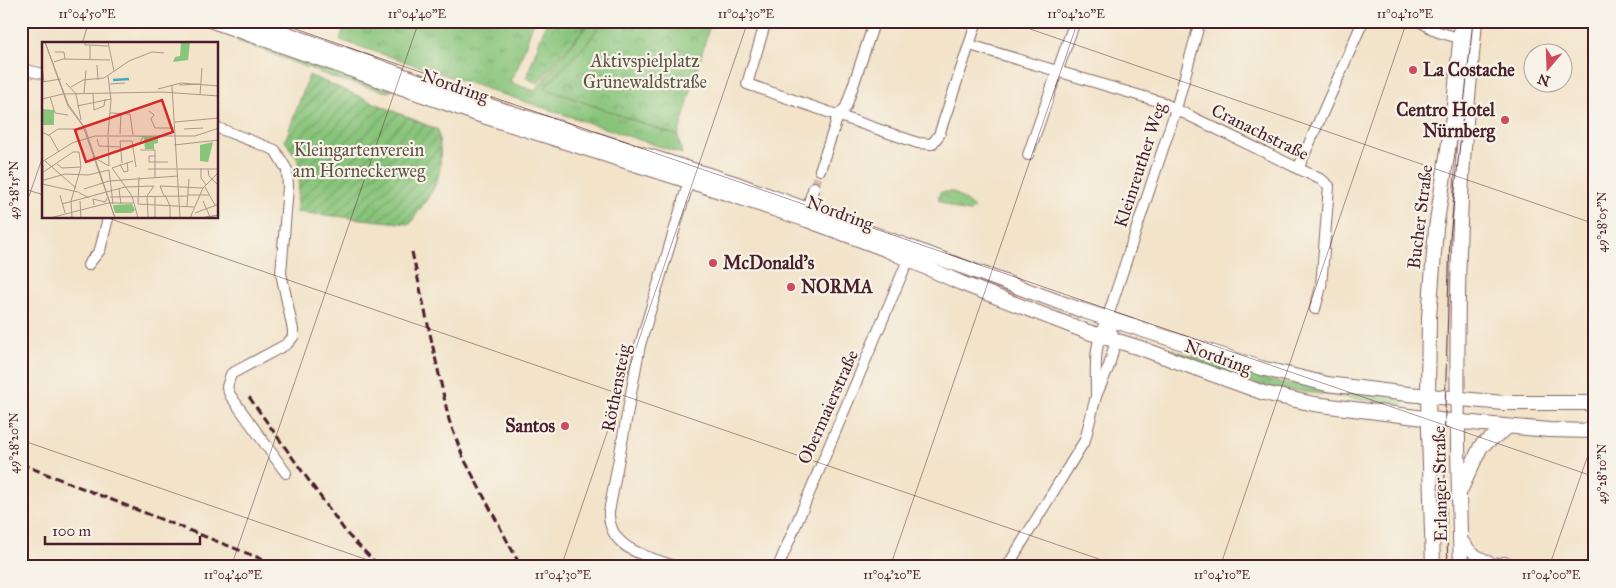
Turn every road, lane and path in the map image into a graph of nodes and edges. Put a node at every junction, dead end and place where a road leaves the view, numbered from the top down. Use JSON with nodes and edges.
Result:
{"nodes":[{"id":1,"x":212,"y":21,"type":"edge"},
{"id":2,"x":766,"y":21,"type":"edge"},
{"id":3,"x":977,"y":21,"type":"edge"},
{"id":4,"x":1075,"y":21,"type":"edge"},
{"id":5,"x":1200,"y":21,"type":"edge"},
{"id":6,"x":1363,"y":21,"type":"edge"},
{"id":7,"x":1419,"y":21,"type":"edge"},
{"id":8,"x":1462,"y":21,"type":"edge"},
{"id":9,"x":1475,"y":21,"type":"edge"},
{"id":10,"x":260,"y":23,"type":"edge"},
{"id":11,"x":872,"y":29,"type":"dead end"},
{"id":12,"x":1467,"y":40,"type":"junction"},
{"id":13,"x":970,"y":45,"type":"junction"},
{"id":14,"x":21,"y":69,"type":"edge"},
{"id":15,"x":1057,"y":71,"type":"junction"},
{"id":16,"x":42,"y":74,"type":"edge"},
{"id":17,"x":1176,"y":109,"type":"junction"},
{"id":18,"x":838,"y":116,"type":"junction"},
{"id":19,"x":219,"y":128,"type":"edge"},
{"id":20,"x":1028,"y":155,"type":"dead end"},
{"id":21,"x":1298,"y":168,"type":"junction"},
{"id":22,"x":820,"y":170,"type":"tunnel mouth"},
{"id":23,"x":689,"y":180,"type":"junction"},
{"id":24,"x":814,"y":187,"type":"tunnel mouth"},
{"id":25,"x":807,"y":208,"type":"junction"},
{"id":26,"x":108,"y":219,"type":"edge"},
{"id":27,"x":908,"y":260,"type":"junction"},
{"id":28,"x":88,"y":265,"type":"dead end"},
{"id":29,"x":1315,"y":309,"type":"dead end"},
{"id":30,"x":1107,"y":319,"type":"junction"},
{"id":31,"x":1098,"y":336,"type":"junction"},
{"id":32,"x":1115,"y":340,"type":"junction"},
{"id":33,"x":1096,"y":396,"type":"junction"},
{"id":34,"x":1428,"y":396,"type":"junction"},
{"id":35,"x":1457,"y":399,"type":"junction"},
{"id":36,"x":1595,"y":403,"type":"edge"},
{"id":37,"x":1429,"y":418,"type":"junction"},
{"id":38,"x":1457,"y":422,"type":"junction"},
{"id":39,"x":1508,"y":427,"type":"junction"},
{"id":40,"x":1595,"y":431,"type":"edge"},
{"id":41,"x":286,"y":473,"type":"dead end"},
{"id":42,"x":1459,"y":494,"type":"junction"},
{"id":43,"x":1460,"y":537,"type":"junction"},
{"id":44,"x":1492,"y":563,"type":"junction"},
{"id":45,"x":676,"y":567,"type":"edge"},
{"id":46,"x":778,"y":567,"type":"edge"},
{"id":47,"x":1007,"y":567,"type":"edge"},
{"id":48,"x":1433,"y":567,"type":"edge"},
{"id":49,"x":1461,"y":567,"type":"edge"},
{"id":50,"x":1476,"y":567,"type":"edge"},
{"id":51,"x":1524,"y":567,"type":"edge"}],
"edges":[{"from":1,"to":23,"type":"main road","name":"Nordring"},
{"from":2,"to":18,"type":"street"},
{"from":3,"to":13,"type":"street"},
{"from":4,"to":15,"type":"street"},
{"from":5,"to":17,"type":"street","name":"Kleinreuther Weg"},
{"from":6,"to":21,"type":"street"},
{"from":7,"to":12,"type":"street"},
{"from":8,"to":12,"type":"main road","name":"Bucher Straße"},
{"from":9,"to":12,"type":"main road","name":"Bucher Straße"},
{"from":10,"to":25,"type":"main road","name":"Nordring"},
{"from":11,"to":18,"type":"street"},
{"from":12,"to":34,"type":"main road","name":"Bucher Straße"},
{"from":12,"to":35,"type":"main road","name":"Bucher Straße"},
{"from":13,"to":15,"type":"street","name":"Cranachstraße"},
{"from":13,"to":18,"type":"street"},
{"from":14,"to":16,"type":"street"},
{"from":15,"to":17,"type":"street","name":"Cranachstraße"},
{"from":15,"to":20,"type":"street"},
{"from":17,"to":21,"type":"street","name":"Cranachstraße"},
{"from":17,"to":30,"type":"street","name":"Kleinreuther Weg"},
{"from":18,"to":22,"type":"street"},
{"from":19,"to":41,"type":"street"},
{"from":21,"to":29,"type":"street","name":"Cranachstraße"},
{"from":23,"to":27,"type":"main road","name":"Nordring"},
{"from":23,"to":45,"type":"street","name":"Röthensteig"},
{"from":24,"to":25,"type":"street"},
{"from":25,"to":30,"type":"main road","name":"Nordring"},
{"from":26,"to":28,"type":"street"},
{"from":27,"to":31,"type":"main road","name":"Nordring"},
{"from":27,"to":46,"type":"street","name":"Obermaierstraße"},
{"from":30,"to":31,"type":"street","name":"Kleinreuther Weg"},
{"from":30,"to":32,"type":"street"},
{"from":30,"to":34,"type":"main road","name":"Nordring"},
{"from":31,"to":32,"type":"main road","name":"Nordring"},
{"from":31,"to":33,"type":"street","name":"Kleinreuther Weg"},
{"from":32,"to":33,"type":"street","name":"Kleinreuther Weg"},
{"from":32,"to":37,"type":"main road","name":"Nordring"},
{"from":33,"to":47,"type":"street","name":"Kleinreuther Weg"},
{"from":34,"to":35,"type":"main road","name":"Nordring"},
{"from":34,"to":37,"type":"main road","name":"Bucher Straße"},
{"from":35,"to":36,"type":"main road","name":"Nordring"},
{"from":35,"to":38,"type":"main road","name":"Erlanger Straße"},
{"from":37,"to":38,"type":"main road","name":"Nordring"},
{"from":37,"to":48,"type":"main road","name":"Erlanger Straße"},
{"from":38,"to":39,"type":"main road","name":"Nordring"},
{"from":38,"to":42,"type":"main road","name":"Erlanger Straße"},
{"from":39,"to":40,"type":"main road","name":"Nordring"},
{"from":39,"to":42,"type":"main road"},
{"from":42,"to":43,"type":"main road","name":"Erlanger Straße"},
{"from":43,"to":44,"type":"street"},
{"from":43,"to":49,"type":"main road","name":"Erlanger Straße"},
{"from":44,"to":50,"type":"street"},
{"from":44,"to":51,"type":"street"}]}
